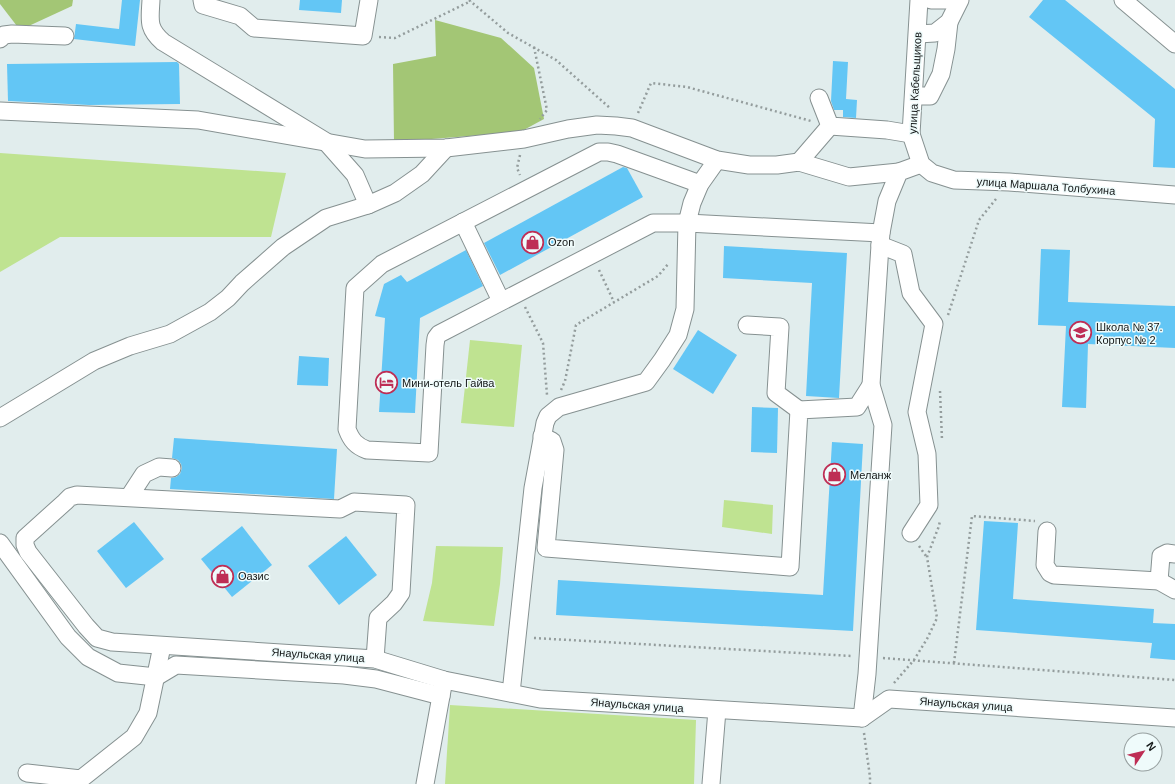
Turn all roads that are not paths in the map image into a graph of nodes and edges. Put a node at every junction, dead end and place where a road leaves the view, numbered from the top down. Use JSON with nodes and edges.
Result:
{"nodes":[{"id":1,"x":151,"y":0,"type":"edge"},
{"id":2,"x":202,"y":0,"type":"edge"},
{"id":3,"x":369,"y":0,"type":"edge"},
{"id":4,"x":920,"y":0,"type":"edge"},
{"id":5,"x":931,"y":0,"type":"edge"},
{"id":6,"x":948,"y":0,"type":"edge"},
{"id":7,"x":960,"y":0,"type":"edge"},
{"id":8,"x":1123,"y":0,"type":"edge"},
{"id":9,"x":949,"y":22,"type":"junction"},
{"id":10,"x":918,"y":34,"type":"junction"},
{"id":11,"x":66,"y":36,"type":"dead end"},
{"id":12,"x":0,"y":39,"type":"edge"},
{"id":13,"x":1175,"y":44,"type":"edge"},
{"id":14,"x":914,"y":96,"type":"junction"},
{"id":15,"x":819,"y":98,"type":"dead end"},
{"id":16,"x":0,"y":111,"type":"edge"},
{"id":17,"x":830,"y":126,"type":"junction"},
{"id":18,"x":911,"y":134,"type":"junction"},
{"id":19,"x":325,"y":141,"type":"junction"},
{"id":20,"x":446,"y":148,"type":"junction"},
{"id":21,"x":717,"y":160,"type":"junction"},
{"id":22,"x":799,"y":162,"type":"junction"},
{"id":23,"x":922,"y":164,"type":"junction"},
{"id":24,"x":899,"y":172,"type":"junction"},
{"id":25,"x":700,"y":184,"type":"junction"},
{"id":26,"x":1175,"y":195,"type":"edge"},
{"id":27,"x":368,"y":205,"type":"junction"},
{"id":28,"x":463,"y":222,"type":"junction"},
{"id":29,"x":687,"y":223,"type":"junction"},
{"id":30,"x":880,"y":239,"type":"junction"},
{"id":31,"x":501,"y":301,"type":"junction"},
{"id":32,"x":746,"y":325,"type":"dead end"},
{"id":33,"x":871,"y":385,"type":"junction"},
{"id":34,"x":799,"y":410,"type":"junction"},
{"id":35,"x":0,"y":418,"type":"edge"},
{"id":36,"x":542,"y":436,"type":"junction"},
{"id":37,"x":172,"y":468,"type":"dead end"},
{"id":38,"x":129,"y":497,"type":"junction"},
{"id":39,"x":1047,"y":531,"type":"road end"},
{"id":40,"x":911,"y":533,"type":"dead end"},
{"id":41,"x":0,"y":543,"type":"edge"},
{"id":42,"x":1175,"y":554,"type":"edge"},
{"id":43,"x":1159,"y":581,"type":"junction"},
{"id":44,"x":1175,"y":590,"type":"edge"},
{"id":45,"x":92,"y":632,"type":"junction"},
{"id":46,"x":68,"y":637,"type":"junction"},
{"id":47,"x":162,"y":646,"type":"junction"},
{"id":48,"x":375,"y":659,"type":"junction"},
{"id":49,"x":156,"y":677,"type":"junction"},
{"id":50,"x":442,"y":688,"type":"junction"},
{"id":51,"x":511,"y":693,"type":"junction"},
{"id":52,"x":717,"y":710,"type":"junction"},
{"id":53,"x":862,"y":718,"type":"junction"},
{"id":54,"x":1175,"y":718,"type":"edge"},
{"id":55,"x":27,"y":773,"type":"dead end"},
{"id":56,"x":425,"y":784,"type":"edge"},
{"id":57,"x":711,"y":784,"type":"edge"}],
"edges":[{"from":1,"to":19,"type":"street"},
{"from":2,"to":3,"type":"street"},
{"from":4,"to":10,"type":"street","name":"улица Кабельщиков"},
{"from":5,"to":6,"type":"street"},
{"from":7,"to":9,"type":"street"},
{"from":8,"to":13,"type":"street"},
{"from":9,"to":10,"type":"street"},
{"from":9,"to":14,"type":"street"},
{"from":10,"to":14,"type":"street","name":"улица Кабельщиков"},
{"from":11,"to":12,"type":"street"},
{"from":14,"to":18,"type":"street","name":"улица Кабельщиков"},
{"from":15,"to":17,"type":"street"},
{"from":16,"to":19,"type":"street"},
{"from":17,"to":18,"type":"street"},
{"from":17,"to":22,"type":"street"},
{"from":18,"to":23,"type":"street","name":"улица Кабельщиков"},
{"from":19,"to":20,"type":"street"},
{"from":19,"to":27,"type":"street"},
{"from":20,"to":21,"type":"street"},
{"from":20,"to":27,"type":"street"},
{"from":21,"to":22,"type":"street"},
{"from":21,"to":25,"type":"street"},
{"from":22,"to":24,"type":"street"},
{"from":23,"to":24,"type":"street"},
{"from":23,"to":26,"type":"street","name":"улица Маршала Толбухина"},
{"from":24,"to":30,"type":"street"},
{"from":25,"to":28,"type":"street"},
{"from":25,"to":29,"type":"street"},
{"from":27,"to":35,"type":"street"},
{"from":28,"to":31,"type":"street"},
{"from":28,"to":31,"type":"street"},
{"from":29,"to":30,"type":"street"},
{"from":29,"to":31,"type":"street"},
{"from":29,"to":36,"type":"street"},
{"from":30,"to":33,"type":"street"},
{"from":30,"to":40,"type":"street"},
{"from":32,"to":34,"type":"street"},
{"from":33,"to":34,"type":"street"},
{"from":33,"to":53,"type":"street"},
{"from":34,"to":36,"type":"street"},
{"from":36,"to":51,"type":"street"},
{"from":37,"to":38,"type":"street"},
{"from":38,"to":45,"type":"street"},
{"from":38,"to":48,"type":"street"},
{"from":39,"to":43,"type":"street"},
{"from":41,"to":46,"type":"street"},
{"from":42,"to":43,"type":"street"},
{"from":43,"to":44,"type":"street"},
{"from":45,"to":46,"type":"street"},
{"from":45,"to":47,"type":"street","name":"Янаульская улица"},
{"from":46,"to":49,"type":"street"},
{"from":47,"to":48,"type":"street","name":"Янаульская улица"},
{"from":47,"to":49,"type":"street"},
{"from":48,"to":50,"type":"street","name":"Янаульская улица"},
{"from":49,"to":50,"type":"street"},
{"from":49,"to":55,"type":"street"},
{"from":50,"to":51,"type":"street","name":"Янаульская улица"},
{"from":50,"to":56,"type":"street"},
{"from":51,"to":52,"type":"street","name":"Янаульская улица"},
{"from":52,"to":53,"type":"street","name":"Янаульская улица"},
{"from":52,"to":57,"type":"street"},
{"from":53,"to":54,"type":"street","name":"Янаульская улица"}]}
